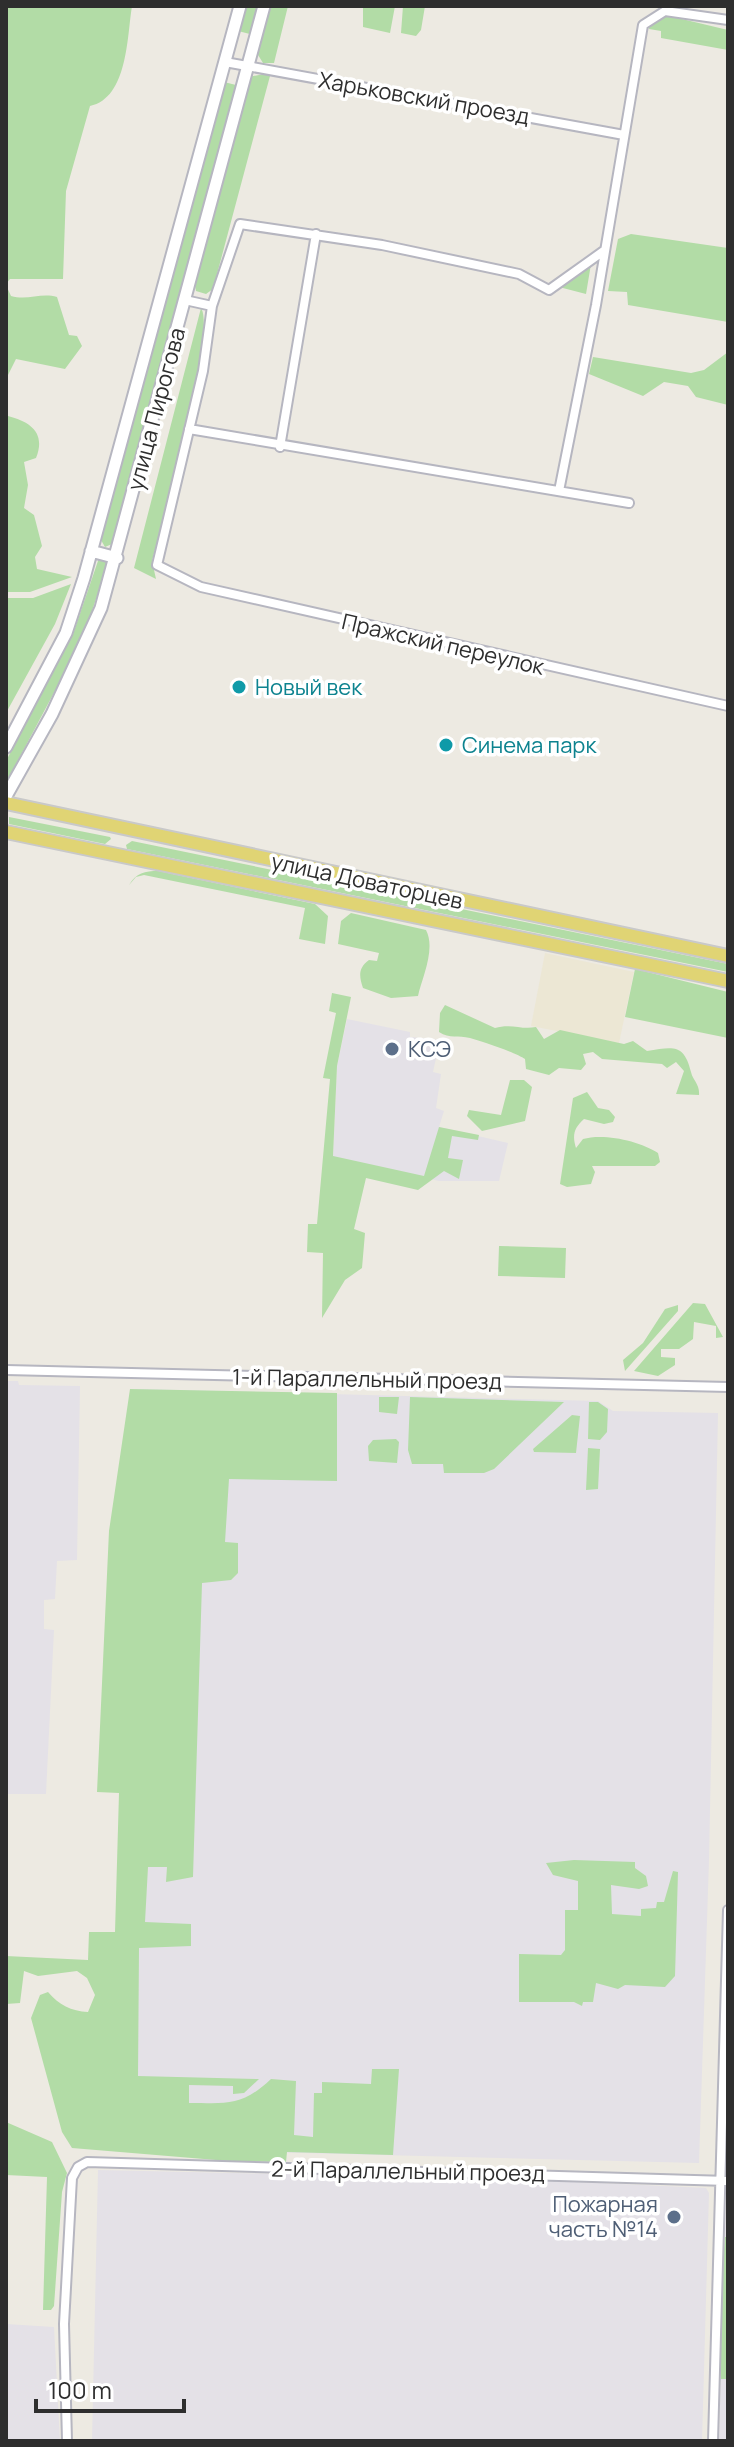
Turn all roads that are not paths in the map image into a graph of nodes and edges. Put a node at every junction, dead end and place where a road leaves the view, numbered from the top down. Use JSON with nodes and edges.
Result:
{"nodes":[{"id":1,"x":240,"y":6,"type":"edge"},
{"id":2,"x":264,"y":6,"type":"edge"},
{"id":3,"x":728,"y":20,"type":"edge"},
{"id":4,"x":225,"y":62,"type":"junction"},
{"id":5,"x":248,"y":66,"type":"junction"},
{"id":6,"x":624,"y":135,"type":"junction"},
{"id":7,"x":316,"y":234,"type":"junction"},
{"id":8,"x":605,"y":250,"type":"junction"},
{"id":9,"x":185,"y":300,"type":"junction"},
{"id":10,"x":212,"y":306,"type":"junction"},
{"id":11,"x":189,"y":429,"type":"junction"},
{"id":12,"x":280,"y":447,"type":"junction"},
{"id":13,"x":559,"y":491,"type":"junction"},
{"id":14,"x":629,"y":503,"type":"dead end"},
{"id":15,"x":91,"y":551,"type":"junction"},
{"id":16,"x":117,"y":558,"type":"junction"},
{"id":17,"x":728,"y":706,"type":"edge"},
{"id":18,"x":6,"y":747,"type":"edge"},
{"id":19,"x":6,"y":796,"type":"edge"},
{"id":20,"x":6,"y":803,"type":"edge"},
{"id":21,"x":6,"y":832,"type":"edge"},
{"id":22,"x":728,"y":956,"type":"edge"},
{"id":23,"x":728,"y":981,"type":"edge"},
{"id":24,"x":6,"y":1370,"type":"edge"},
{"id":25,"x":728,"y":1387,"type":"edge"},
{"id":26,"x":728,"y":1910,"type":"edge"},
{"id":27,"x":723,"y":2180,"type":"edge"},
{"id":28,"x":67,"y":2441,"type":"edge"},
{"id":29,"x":713,"y":2441,"type":"edge"}],
"edges":[{"from":1,"to":4,"type":"main road","name":"улица Пирогова"},
{"from":2,"to":5,"type":"main road","name":"улица Пирогова"},
{"from":3,"to":6,"type":"street"},
{"from":4,"to":5,"type":"street","name":"Харьковский проезд"},
{"from":4,"to":15,"type":"main road","name":"улица Пирогова"},
{"from":5,"to":6,"type":"street","name":"Харьковский проезд"},
{"from":5,"to":9,"type":"main road","name":"улица Пирогова"},
{"from":6,"to":8,"type":"street"},
{"from":7,"to":8,"type":"street"},
{"from":7,"to":10,"type":"street"},
{"from":7,"to":12,"type":"street"},
{"from":8,"to":13,"type":"street"},
{"from":9,"to":10,"type":"street"},
{"from":9,"to":16,"type":"main road","name":"улица Пирогова"},
{"from":10,"to":11,"type":"street"},
{"from":11,"to":12,"type":"street"},
{"from":11,"to":17,"type":"street","name":"Пражский переулок"},
{"from":12,"to":13,"type":"street"},
{"from":13,"to":14,"type":"street"},
{"from":15,"to":16,"type":"main road"},
{"from":15,"to":18,"type":"main road","name":"улица Пирогова"},
{"from":16,"to":19,"type":"main road","name":"улица Пирогова"},
{"from":20,"to":22,"type":"main road","name":"улица Доваторцев"},
{"from":21,"to":23,"type":"main road","name":"улица Доваторцев"},
{"from":24,"to":25,"type":"street","name":"1-й Параллельный проезд"},
{"from":26,"to":27,"type":"street"},
{"from":27,"to":28,"type":"street","name":"2-й Параллельный проезд"},
{"from":27,"to":29,"type":"street"}]}
